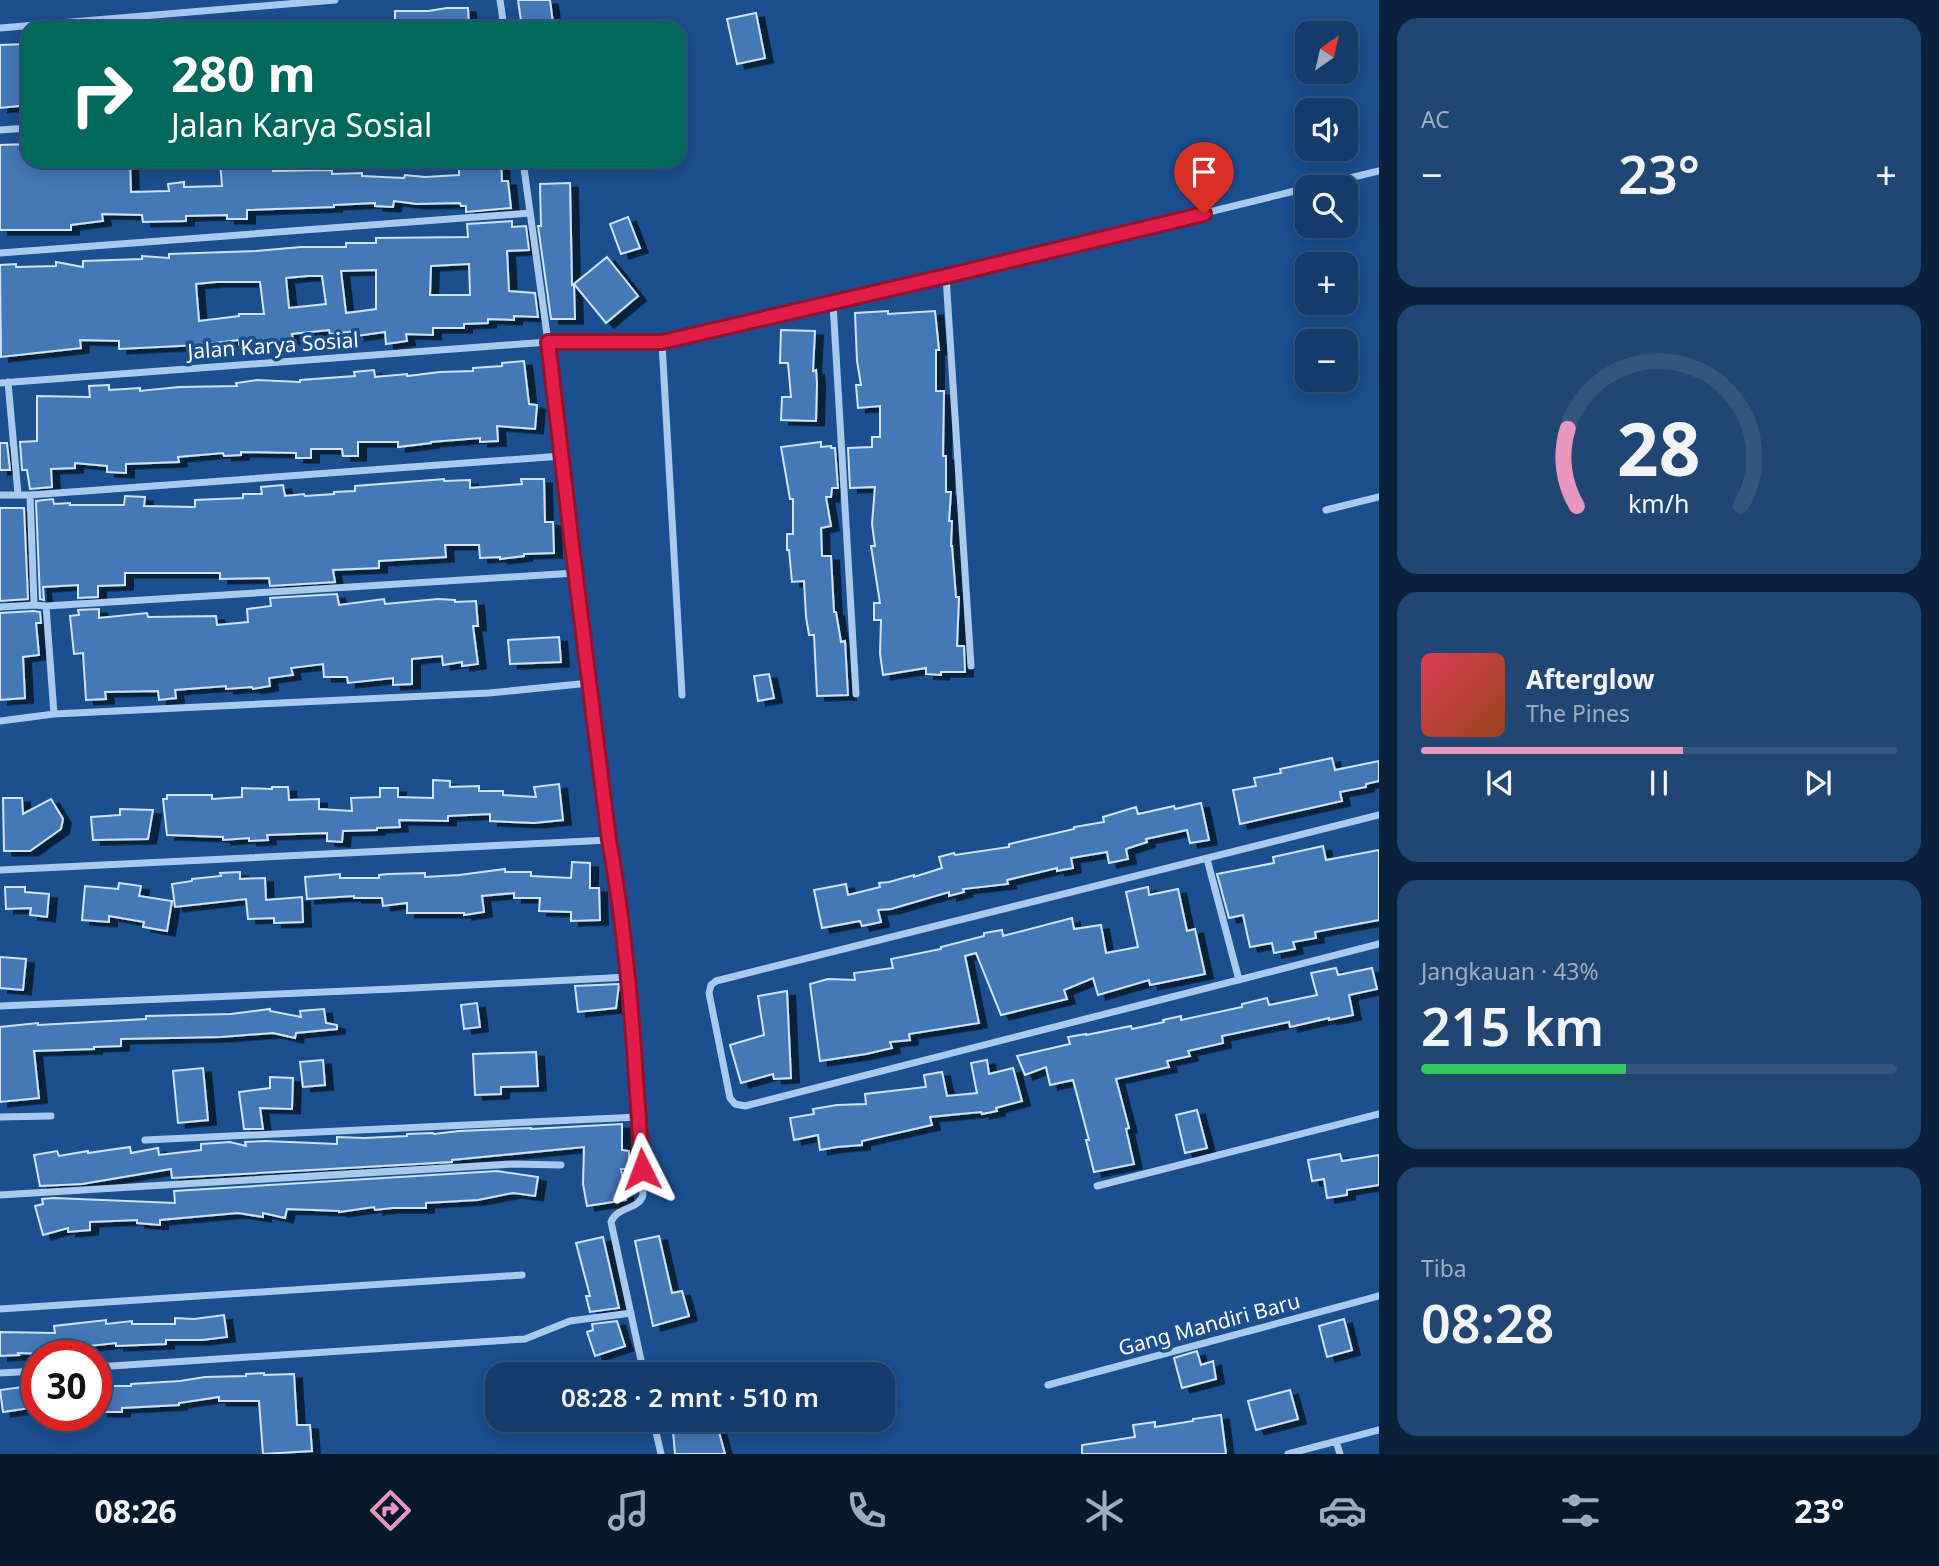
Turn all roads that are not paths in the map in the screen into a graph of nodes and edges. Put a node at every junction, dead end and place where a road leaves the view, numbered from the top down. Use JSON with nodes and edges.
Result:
{"nodes":[{"id":1,"x":335,"y":0,"type":"edge"},
{"id":2,"x":500,"y":0,"type":"edge"},
{"id":3,"x":84,"y":21,"type":"edge"},
{"id":4,"x":503,"y":21,"type":"edge"},
{"id":5,"x":21,"y":26,"type":"edge"},
{"id":6,"x":0,"y":28,"type":"edge"},
{"id":7,"x":21,"y":129,"type":"edge"},
{"id":8,"x":0,"y":131,"type":"edge"},
{"id":9,"x":524,"y":168,"type":"edge"},
{"id":10,"x":1379,"y":171,"type":"edge"},
{"id":11,"x":1358,"y":176,"type":"edge"},
{"id":12,"x":1295,"y":192,"type":"edge"},
{"id":13,"x":530,"y":213,"type":"junction"},
{"id":14,"x":0,"y":253,"type":"edge"},
{"id":15,"x":946,"y":276,"type":"junction"},
{"id":16,"x":833,"y":303,"type":"junction"},
{"id":17,"x":548,"y":342,"type":"junction"},
{"id":18,"x":662,"y":342,"type":"junction"},
{"id":19,"x":4,"y":383,"type":"edge"},
{"id":20,"x":562,"y":456,"type":"junction"},
{"id":21,"x":18,"y":494,"type":"junction"},
{"id":22,"x":0,"y":495,"type":"edge"},
{"id":23,"x":30,"y":495,"type":"junction"},
{"id":24,"x":1379,"y":496,"type":"edge"},
{"id":25,"x":1326,"y":510,"type":"dead end"},
{"id":26,"x":575,"y":573,"type":"junction"},
{"id":27,"x":34,"y":605,"type":"junction"},
{"id":28,"x":46,"y":606,"type":"junction"},
{"id":29,"x":0,"y":607,"type":"edge"},
{"id":30,"x":971,"y":666,"type":"dead end"},
{"id":31,"x":590,"y":683,"type":"junction"},
{"id":32,"x":856,"y":694,"type":"dead end"},
{"id":33,"x":682,"y":695,"type":"dead end"},
{"id":34,"x":54,"y":714,"type":"junction"},
{"id":35,"x":0,"y":720,"type":"edge"},
{"id":36,"x":1379,"y":815,"type":"edge"},
{"id":37,"x":609,"y":840,"type":"junction"},
{"id":38,"x":1207,"y":859,"type":"junction"},
{"id":39,"x":0,"y":870,"type":"edge"},
{"id":40,"x":1379,"y":944,"type":"edge"},
{"id":41,"x":629,"y":976,"type":"junction"},
{"id":42,"x":1239,"y":980,"type":"junction"},
{"id":43,"x":0,"y":1006,"type":"edge"},
{"id":44,"x":1379,"y":1114,"type":"edge"},
{"id":45,"x":51,"y":1116,"type":"dead end"},
{"id":46,"x":0,"y":1117,"type":"edge"},
{"id":47,"x":639,"y":1117,"type":"junction"},
{"id":48,"x":145,"y":1140,"type":"dead end"},
{"id":49,"x":562,"y":1165,"type":"dead end"},
{"id":50,"x":1097,"y":1186,"type":"dead end"},
{"id":51,"x":0,"y":1195,"type":"edge"},
{"id":52,"x":522,"y":1275,"type":"dead end"},
{"id":53,"x":1379,"y":1296,"type":"edge"},
{"id":54,"x":0,"y":1309,"type":"edge"},
{"id":55,"x":631,"y":1313,"type":"junction"},
{"id":56,"x":641,"y":1362,"type":"edge"},
{"id":57,"x":112,"y":1366,"type":"edge"},
{"id":58,"x":21,"y":1372,"type":"edge"},
{"id":59,"x":0,"y":1373,"type":"edge"},
{"id":60,"x":1048,"y":1385,"type":"dead end"},
{"id":61,"x":1379,"y":1430,"type":"edge"},
{"id":62,"x":656,"y":1432,"type":"edge"},
{"id":63,"x":1336,"y":1441,"type":"junction"},
{"id":64,"x":661,"y":1454,"type":"edge"},
{"id":65,"x":1288,"y":1454,"type":"edge"},
{"id":66,"x":1340,"y":1454,"type":"edge"}],
"edges":[{"from":1,"to":3,"type":"street"},
{"from":2,"to":4,"type":"street"},
{"from":5,"to":6,"type":"street"},
{"from":7,"to":8,"type":"street"},
{"from":9,"to":13,"type":"street"},
{"from":10,"to":11,"type":"street","name":"Jalan Karya Sosial"},
{"from":12,"to":15,"type":"street","name":"Jalan Karya Sosial"},
{"from":13,"to":14,"type":"street"},
{"from":13,"to":17,"type":"street"},
{"from":15,"to":16,"type":"street","name":"Jalan Karya Sosial"},
{"from":15,"to":30,"type":"street"},
{"from":16,"to":18,"type":"street","name":"Jalan Karya Sosial"},
{"from":16,"to":32,"type":"street"},
{"from":17,"to":18,"type":"street","name":"Jalan Karya Sosial"},
{"from":17,"to":19,"type":"street","name":"Jalan Karya Sosial"},
{"from":17,"to":20,"type":"street"},
{"from":18,"to":33,"type":"street"},
{"from":19,"to":21,"type":"street"},
{"from":20,"to":23,"type":"street"},
{"from":20,"to":26,"type":"street"},
{"from":21,"to":22,"type":"street"},
{"from":21,"to":23,"type":"street"},
{"from":23,"to":27,"type":"street"},
{"from":24,"to":25,"type":"street"},
{"from":26,"to":28,"type":"street"},
{"from":26,"to":31,"type":"street"},
{"from":27,"to":28,"type":"street"},
{"from":27,"to":29,"type":"street"},
{"from":28,"to":34,"type":"street"},
{"from":31,"to":34,"type":"street"},
{"from":31,"to":37,"type":"street"},
{"from":34,"to":35,"type":"street"},
{"from":36,"to":38,"type":"street"},
{"from":37,"to":39,"type":"street"},
{"from":37,"to":41,"type":"street"},
{"from":38,"to":42,"type":"street"},
{"from":38,"to":42,"type":"street"},
{"from":40,"to":42,"type":"street"},
{"from":41,"to":43,"type":"street"},
{"from":41,"to":47,"type":"street"},
{"from":44,"to":50,"type":"street"},
{"from":45,"to":46,"type":"street"},
{"from":47,"to":48,"type":"street"},
{"from":47,"to":55,"type":"street"},
{"from":49,"to":51,"type":"street"},
{"from":52,"to":54,"type":"street"},
{"from":53,"to":60,"type":"street","name":"Gang Mandiri Baru"},
{"from":55,"to":56,"type":"street"},
{"from":55,"to":57,"type":"street"},
{"from":58,"to":59,"type":"street"},
{"from":61,"to":63,"type":"street"},
{"from":62,"to":64,"type":"street"},
{"from":63,"to":65,"type":"street"},
{"from":63,"to":66,"type":"street"}]}
